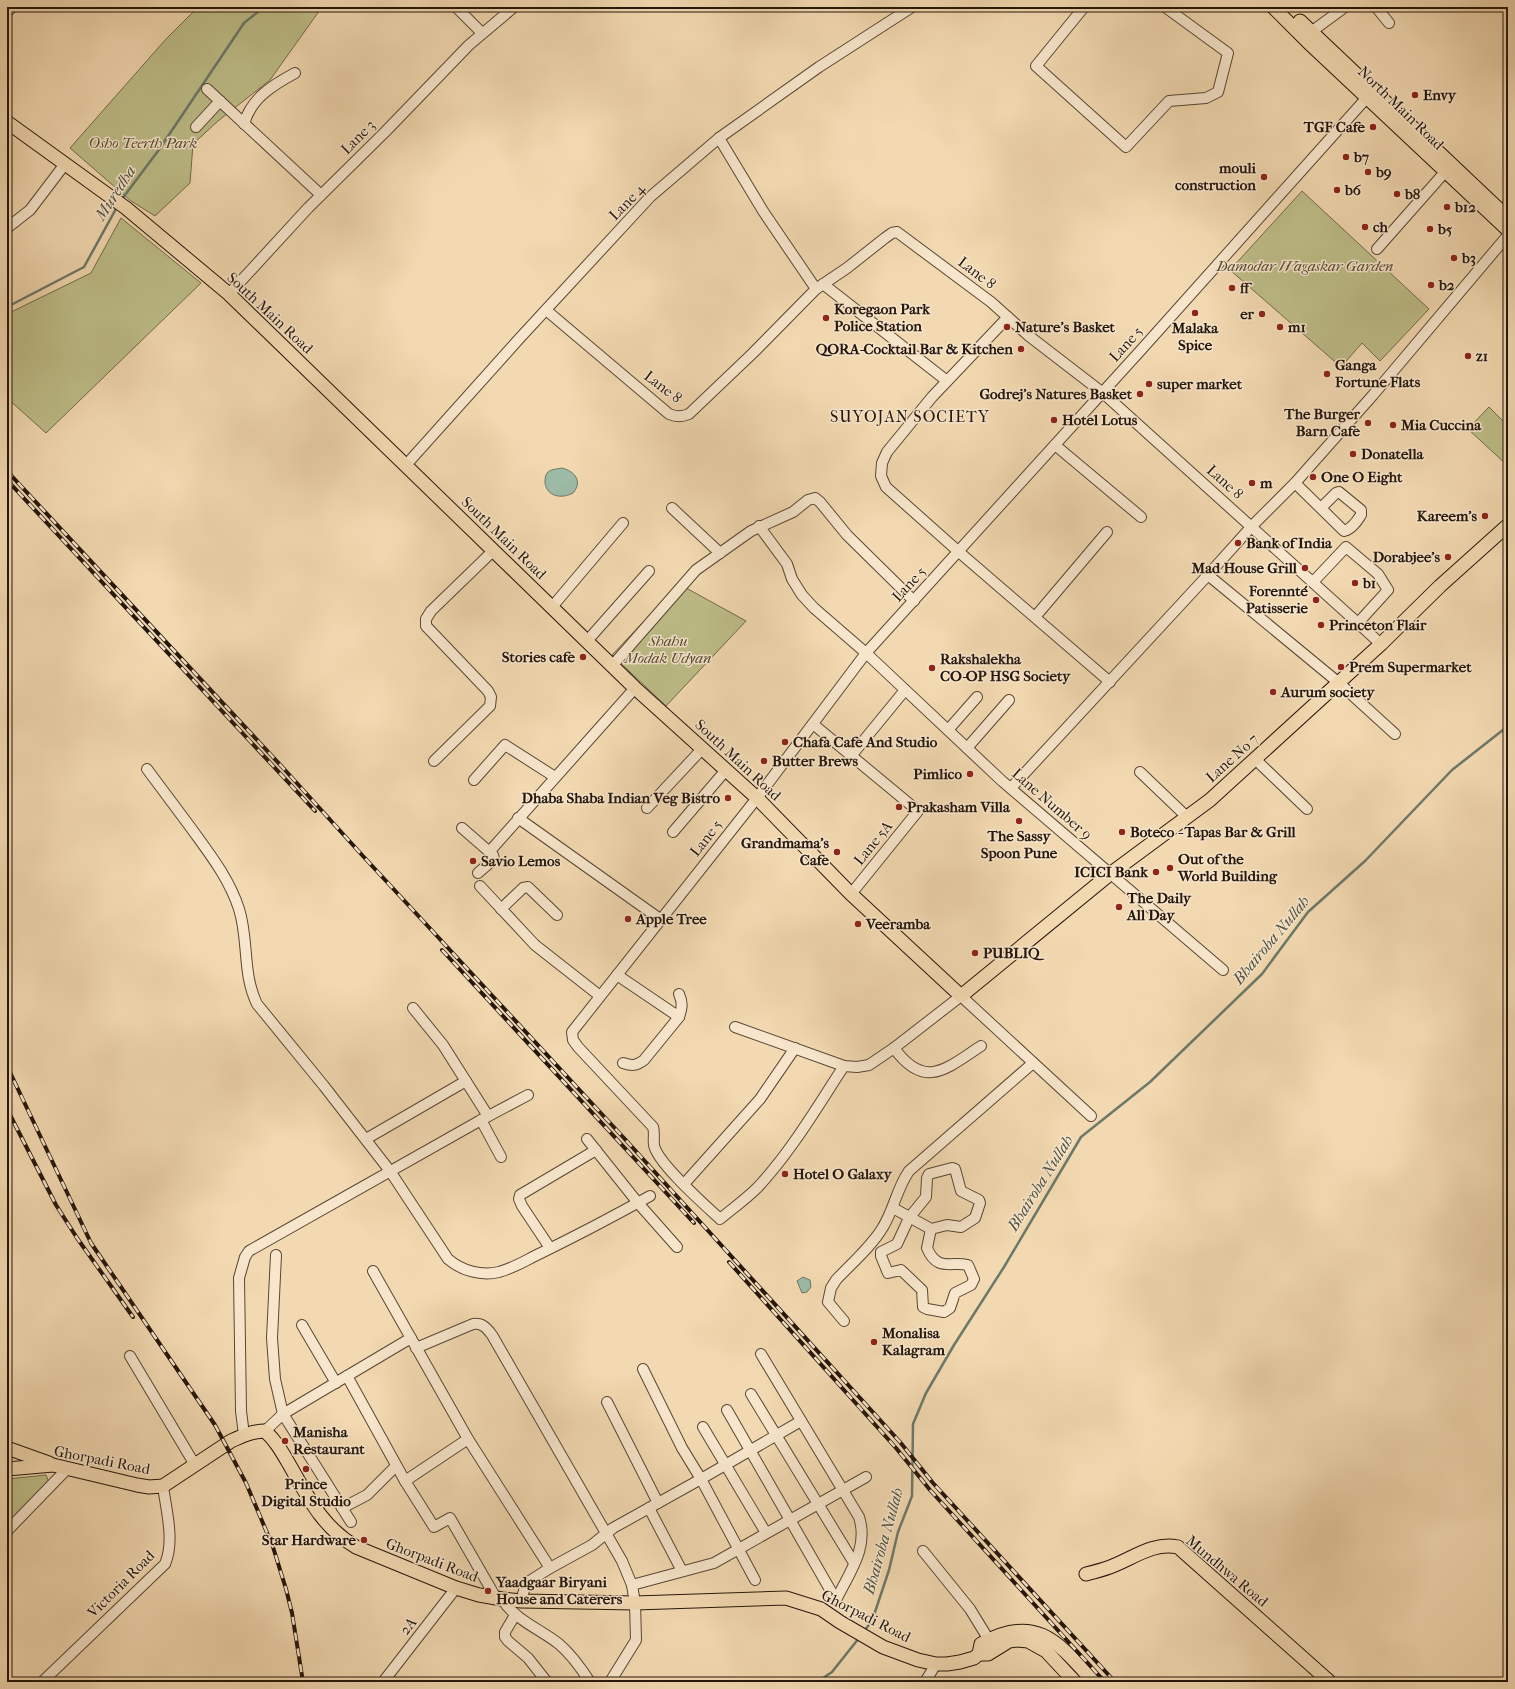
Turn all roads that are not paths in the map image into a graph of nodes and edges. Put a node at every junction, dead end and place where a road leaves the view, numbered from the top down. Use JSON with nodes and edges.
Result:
{"nodes":[{"id":1,"x":12,"y":7,"type":"edge"},
{"id":2,"x":456,"y":7,"type":"edge"},
{"id":3,"x":514,"y":7,"type":"edge"},
{"id":4,"x":912,"y":7,"type":"edge"},
{"id":5,"x":1084,"y":7,"type":"edge"},
{"id":6,"x":1165,"y":7,"type":"edge"},
{"id":7,"x":1273,"y":7,"type":"edge"},
{"id":8,"x":1286,"y":7,"type":"edge"},
{"id":9,"x":1344,"y":7,"type":"edge"},
{"id":10,"x":1376,"y":7,"type":"edge"},
{"id":11,"x":7,"y":12,"type":"edge"},
{"id":12,"x":1388,"y":23,"type":"dead end"},
{"id":13,"x":1311,"y":32,"type":"junction"},
{"id":14,"x":482,"y":33,"type":"junction"},
{"id":15,"x":295,"y":73,"type":"dead end"},
{"id":16,"x":207,"y":89,"type":"dead end"},
{"id":17,"x":1370,"y":94,"type":"junction"},
{"id":18,"x":220,"y":101,"type":"junction"},
{"id":19,"x":7,"y":122,"type":"edge"},
{"id":20,"x":244,"y":124,"type":"junction"},
{"id":21,"x":196,"y":127,"type":"dead end"},
{"id":22,"x":719,"y":138,"type":"junction"},
{"id":23,"x":65,"y":164,"type":"junction"},
{"id":24,"x":1445,"y":172,"type":"junction"},
{"id":25,"x":321,"y":195,"type":"junction"},
{"id":26,"x":1508,"y":218,"type":"edge"},
{"id":27,"x":7,"y":228,"type":"edge"},
{"id":28,"x":1508,"y":230,"type":"edge"},
{"id":29,"x":1508,"y":234,"type":"edge"},
{"id":30,"x":1377,"y":249,"type":"dead end"},
{"id":31,"x":820,"y":286,"type":"junction"},
{"id":32,"x":229,"y":294,"type":"junction"},
{"id":33,"x":546,"y":310,"type":"junction"},
{"id":34,"x":1008,"y":317,"type":"junction"},
{"id":35,"x":947,"y":381,"type":"junction"},
{"id":36,"x":1103,"y":393,"type":"junction"},
{"id":37,"x":1055,"y":445,"type":"junction"},
{"id":38,"x":406,"y":465,"type":"junction"},
{"id":39,"x":1295,"y":483,"type":"junction"},
{"id":40,"x":672,"y":508,"type":"dead end"},
{"id":41,"x":1321,"y":508,"type":"dead end"},
{"id":42,"x":1141,"y":517,"type":"dead end"},
{"id":43,"x":623,"y":523,"type":"dead end"},
{"id":44,"x":1508,"y":525,"type":"edge"},
{"id":45,"x":759,"y":526,"type":"junction"},
{"id":46,"x":1252,"y":526,"type":"junction"},
{"id":47,"x":1108,"y":532,"type":"dead end"},
{"id":48,"x":494,"y":550,"type":"junction"},
{"id":49,"x":959,"y":552,"type":"junction"},
{"id":50,"x":720,"y":553,"type":"junction"},
{"id":51,"x":649,"y":571,"type":"dead end"},
{"id":52,"x":1208,"y":575,"type":"junction"},
{"id":53,"x":1313,"y":582,"type":"junction"},
{"id":54,"x":914,"y":601,"type":"junction"},
{"id":55,"x":552,"y":607,"type":"junction"},
{"id":56,"x":1035,"y":617,"type":"junction"},
{"id":57,"x":1358,"y":623,"type":"junction"},
{"id":58,"x":587,"y":641,"type":"junction"},
{"id":59,"x":1381,"y":644,"type":"junction"},
{"id":60,"x":866,"y":653,"type":"junction"},
{"id":61,"x":612,"y":666,"type":"junction"},
{"id":62,"x":1110,"y":682,"type":"junction"},
{"id":63,"x":1339,"y":683,"type":"junction"},
{"id":64,"x":635,"y":688,"type":"junction"},
{"id":65,"x":905,"y":690,"type":"junction"},
{"id":66,"x":977,"y":697,"type":"dead end"},
{"id":67,"x":1009,"y":700,"type":"dead end"},
{"id":68,"x":813,"y":724,"type":"junction"},
{"id":69,"x":948,"y":730,"type":"junction"},
{"id":70,"x":1395,"y":734,"type":"dead end"},
{"id":71,"x":702,"y":748,"type":"junction"},
{"id":72,"x":967,"y":748,"type":"junction"},
{"id":73,"x":851,"y":756,"type":"junction"},
{"id":74,"x":1255,"y":759,"type":"junction"},
{"id":75,"x":434,"y":761,"type":"dead end"},
{"id":76,"x":147,"y":769,"type":"dead end"},
{"id":77,"x":726,"y":770,"type":"junction"},
{"id":78,"x":1140,"y":772,"type":"dead end"},
{"id":79,"x":555,"y":777,"type":"junction"},
{"id":80,"x":474,"y":780,"type":"dead end"},
{"id":81,"x":1011,"y":788,"type":"junction"},
{"id":82,"x":757,"y":798,"type":"junction"},
{"id":83,"x":647,"y":808,"type":"dead end"},
{"id":84,"x":1307,"y":809,"type":"dead end"},
{"id":85,"x":1187,"y":817,"type":"junction"},
{"id":86,"x":518,"y":818,"type":"junction"},
{"id":87,"x":462,"y":828,"type":"dead end"},
{"id":88,"x":673,"y":832,"type":"dead end"},
{"id":89,"x":490,"y":851,"type":"junction"},
{"id":90,"x":478,"y":873,"type":"dead end"},
{"id":91,"x":1110,"y":874,"type":"junction"},
{"id":92,"x":480,"y":886,"type":"dead end"},
{"id":93,"x":851,"y":894,"type":"junction"},
{"id":94,"x":501,"y":909,"type":"junction"},
{"id":95,"x":557,"y":915,"type":"dead end"},
{"id":96,"x":660,"y":920,"type":"junction"},
{"id":97,"x":1222,"y":970,"type":"dead end"},
{"id":98,"x":617,"y":975,"type":"junction"},
{"id":99,"x":679,"y":994,"type":"dead end"},
{"id":100,"x":600,"y":996,"type":"junction"},
{"id":101,"x":961,"y":996,"type":"junction"},
{"id":102,"x":413,"y":1008,"type":"dead end"},
{"id":103,"x":678,"y":1017,"type":"junction"},
{"id":104,"x":735,"y":1027,"type":"dead end"},
{"id":105,"x":981,"y":1046,"type":"dead end"},
{"id":106,"x":795,"y":1048,"type":"junction"},
{"id":107,"x":894,"y":1048,"type":"junction"},
{"id":108,"x":623,"y":1063,"type":"dead end"},
{"id":109,"x":1033,"y":1063,"type":"junction"},
{"id":110,"x":844,"y":1066,"type":"junction"},
{"id":111,"x":466,"y":1081,"type":"junction"},
{"id":112,"x":528,"y":1095,"type":"dead end"},
{"id":113,"x":1091,"y":1116,"type":"dead end"},
{"id":114,"x":484,"y":1118,"type":"junction"},
{"id":115,"x":366,"y":1139,"type":"junction"},
{"id":116,"x":587,"y":1139,"type":"dead end"},
{"id":117,"x":596,"y":1150,"type":"junction"},
{"id":118,"x":502,"y":1157,"type":"dead end"},
{"id":119,"x":390,"y":1171,"type":"junction"},
{"id":120,"x":684,"y":1184,"type":"junction"},
{"id":121,"x":650,"y":1196,"type":"dead end"},
{"id":122,"x":638,"y":1203,"type":"junction"},
{"id":123,"x":893,"y":1208,"type":"junction"},
{"id":124,"x":909,"y":1218,"type":"junction"},
{"id":125,"x":931,"y":1229,"type":"junction"},
{"id":126,"x":677,"y":1247,"type":"dead end"},
{"id":127,"x":550,"y":1248,"type":"junction"},
{"id":128,"x":276,"y":1255,"type":"dead end"},
{"id":129,"x":373,"y":1271,"type":"dead end"},
{"id":130,"x":844,"y":1321,"type":"dead end"},
{"id":131,"x":302,"y":1325,"type":"dead end"},
{"id":132,"x":411,"y":1338,"type":"junction"},
{"id":133,"x":416,"y":1348,"type":"junction"},
{"id":134,"x":761,"y":1354,"type":"dead end"},
{"id":135,"x":130,"y":1356,"type":"dead end"},
{"id":136,"x":643,"y":1369,"type":"dead end"},
{"id":137,"x":346,"y":1376,"type":"junction"},
{"id":138,"x":336,"y":1383,"type":"junction"},
{"id":139,"x":751,"y":1394,"type":"dead end"},
{"id":140,"x":607,"y":1402,"type":"dead end"},
{"id":141,"x":727,"y":1410,"type":"dead end"},
{"id":142,"x":283,"y":1414,"type":"junction"},
{"id":143,"x":801,"y":1421,"type":"junction"},
{"id":144,"x":703,"y":1427,"type":"dead end"},
{"id":145,"x":265,"y":1431,"type":"junction"},
{"id":146,"x":244,"y":1435,"type":"junction"},
{"id":147,"x":777,"y":1435,"type":"junction"},
{"id":148,"x":468,"y":1439,"type":"junction"},
{"id":149,"x":7,"y":1448,"type":"edge"},
{"id":150,"x":750,"y":1450,"type":"junction"},
{"id":151,"x":53,"y":1465,"type":"junction"},
{"id":152,"x":195,"y":1465,"type":"junction"},
{"id":153,"x":726,"y":1465,"type":"junction"},
{"id":154,"x":396,"y":1466,"type":"junction"},
{"id":155,"x":68,"y":1468,"type":"junction"},
{"id":156,"x":7,"y":1469,"type":"edge"},
{"id":157,"x":866,"y":1477,"type":"dead end"},
{"id":158,"x":701,"y":1479,"type":"junction"},
{"id":159,"x":405,"y":1481,"type":"junction"},
{"id":160,"x":163,"y":1486,"type":"junction"},
{"id":161,"x":843,"y":1490,"type":"junction"},
{"id":162,"x":819,"y":1504,"type":"junction"},
{"id":163,"x":653,"y":1505,"type":"junction"},
{"id":164,"x":342,"y":1508,"type":"junction"},
{"id":165,"x":790,"y":1520,"type":"junction"},
{"id":166,"x":351,"y":1522,"type":"dead end"},
{"id":167,"x":7,"y":1531,"type":"edge"},
{"id":168,"x":766,"y":1533,"type":"junction"},
{"id":169,"x":606,"y":1534,"type":"junction"},
{"id":170,"x":737,"y":1549,"type":"junction"},
{"id":171,"x":922,"y":1551,"type":"dead end"},
{"id":172,"x":854,"y":1563,"type":"junction"},
{"id":173,"x":550,"y":1568,"type":"junction"},
{"id":174,"x":682,"y":1571,"type":"junction"},
{"id":175,"x":1086,"y":1574,"type":"dead end"},
{"id":176,"x":755,"y":1580,"type":"dead end"},
{"id":177,"x":632,"y":1585,"type":"junction"},
{"id":178,"x":456,"y":1588,"type":"junction"},
{"id":179,"x":499,"y":1598,"type":"junction"},
{"id":180,"x":522,"y":1600,"type":"junction"},
{"id":181,"x":635,"y":1603,"type":"junction"},
{"id":182,"x":515,"y":1615,"type":"junction"},
{"id":183,"x":1030,"y":1636,"type":"junction"},
{"id":184,"x":989,"y":1640,"type":"junction"},
{"id":185,"x":979,"y":1654,"type":"junction"},
{"id":186,"x":936,"y":1664,"type":"junction"},
{"id":187,"x":42,"y":1682,"type":"edge"},
{"id":188,"x":383,"y":1682,"type":"edge"},
{"id":189,"x":547,"y":1682,"type":"edge"},
{"id":190,"x":590,"y":1682,"type":"edge"},
{"id":191,"x":610,"y":1682,"type":"edge"},
{"id":192,"x":925,"y":1682,"type":"edge"},
{"id":193,"x":1075,"y":1682,"type":"edge"},
{"id":194,"x":1094,"y":1682,"type":"edge"},
{"id":195,"x":1330,"y":1682,"type":"edge"}],
"edges":[{"from":1,"to":11,"type":"street"},
{"from":2,"to":14,"type":"street"},
{"from":3,"to":14,"type":"street","name":"Lane 3"},
{"from":4,"to":22,"type":"street","name":"Lane 4"},
{"from":5,"to":6,"type":"street"},
{"from":7,"to":17,"type":"main road","name":"North Main Road"},
{"from":8,"to":13,"type":"main road","name":"North Main Road"},
{"from":9,"to":13,"type":"street"},
{"from":10,"to":12,"type":"street"},
{"from":13,"to":17,"type":"main road","name":"North Main Road"},
{"from":14,"to":25,"type":"street","name":"Lane 3"},
{"from":15,"to":20,"type":"street"},
{"from":16,"to":18,"type":"street"},
{"from":17,"to":24,"type":"main road","name":"North Main Road"},
{"from":17,"to":26,"type":"main road","name":"North Main Road"},
{"from":17,"to":36,"type":"street","name":"Lane 5"},
{"from":18,"to":20,"type":"street"},
{"from":18,"to":21,"type":"street"},
{"from":19,"to":23,"type":"main road","name":"South Main Road"},
{"from":20,"to":25,"type":"street"},
{"from":22,"to":31,"type":"street"},
{"from":22,"to":33,"type":"street","name":"Lane 4"},
{"from":23,"to":27,"type":"street"},
{"from":23,"to":32,"type":"main road","name":"South Main Road"},
{"from":24,"to":28,"type":"main road","name":"North Main Road"},
{"from":24,"to":30,"type":"street"},
{"from":25,"to":32,"type":"street","name":"Lane 3"},
{"from":29,"to":39,"type":"street"},
{"from":31,"to":33,"type":"street","name":"Lane 8"},
{"from":31,"to":34,"type":"street","name":"Lane 8"},
{"from":31,"to":35,"type":"street"},
{"from":32,"to":38,"type":"main road","name":"South Main Road"},
{"from":33,"to":38,"type":"street","name":"Lane 4"},
{"from":34,"to":35,"type":"street"},
{"from":34,"to":36,"type":"street","name":"Lane 8"},
{"from":35,"to":49,"type":"street"},
{"from":36,"to":37,"type":"street","name":"Lane 5"},
{"from":36,"to":46,"type":"street","name":"Lane 8"},
{"from":37,"to":42,"type":"street"},
{"from":37,"to":49,"type":"street","name":"Lane 5"},
{"from":38,"to":48,"type":"main road","name":"South Main Road"},
{"from":39,"to":41,"type":"street"},
{"from":39,"to":46,"type":"street"},
{"from":40,"to":50,"type":"street"},
{"from":43,"to":55,"type":"street"},
{"from":44,"to":59,"type":"main road","name":"Lane No 7"},
{"from":45,"to":50,"type":"street"},
{"from":45,"to":54,"type":"street"},
{"from":45,"to":60,"type":"street","name":"Lane Number 9"},
{"from":46,"to":52,"type":"street"},
{"from":46,"to":53,"type":"street","name":"Lane 8"},
{"from":47,"to":56,"type":"street"},
{"from":48,"to":55,"type":"main road","name":"South Main Road"},
{"from":48,"to":75,"type":"street"},
{"from":49,"to":54,"type":"street","name":"Lane 5"},
{"from":49,"to":56,"type":"street"},
{"from":50,"to":61,"type":"street"},
{"from":51,"to":58,"type":"street"},
{"from":52,"to":62,"type":"street"},
{"from":52,"to":63,"type":"street"},
{"from":53,"to":57,"type":"street","name":"Lane 8"},
{"from":53,"to":57,"type":"street"},
{"from":54,"to":60,"type":"street","name":"Lane 5"},
{"from":55,"to":58,"type":"main road","name":"South Main Road"},
{"from":56,"to":62,"type":"street"},
{"from":57,"to":59,"type":"street","name":"Lane 8"},
{"from":58,"to":61,"type":"main road","name":"South Main Road"},
{"from":59,"to":63,"type":"main road","name":"Lane No 7"},
{"from":60,"to":65,"type":"street","name":"Lane Number 9"},
{"from":60,"to":68,"type":"street","name":"Lane 5"},
{"from":61,"to":64,"type":"main road","name":"South Main Road"},
{"from":62,"to":81,"type":"street"},
{"from":63,"to":70,"type":"street"},
{"from":63,"to":74,"type":"main road","name":"Lane No 7"},
{"from":64,"to":71,"type":"main road","name":"South Main Road"},
{"from":64,"to":79,"type":"street"},
{"from":65,"to":69,"type":"street","name":"Lane Number 9"},
{"from":65,"to":73,"type":"street"},
{"from":66,"to":69,"type":"street"},
{"from":67,"to":72,"type":"street"},
{"from":68,"to":73,"type":"street"},
{"from":68,"to":82,"type":"street","name":"Lane 5"},
{"from":69,"to":72,"type":"street","name":"Lane Number 9"},
{"from":71,"to":77,"type":"main road","name":"South Main Road"},
{"from":71,"to":83,"type":"street"},
{"from":72,"to":81,"type":"street","name":"Lane Number 9"},
{"from":73,"to":93,"type":"street","name":"Lane 5A"},
{"from":74,"to":84,"type":"street"},
{"from":74,"to":85,"type":"main road","name":"Lane No 7"},
{"from":76,"to":115,"type":"street"},
{"from":77,"to":82,"type":"main road","name":"South Main Road"},
{"from":77,"to":88,"type":"street"},
{"from":78,"to":85,"type":"street"},
{"from":79,"to":80,"type":"street"},
{"from":79,"to":86,"type":"street"},
{"from":81,"to":91,"type":"street","name":"Lane Number 9"},
{"from":82,"to":93,"type":"main road","name":"South Main Road"},
{"from":82,"to":96,"type":"street","name":"Lane 5"},
{"from":85,"to":91,"type":"main road","name":"Lane No 7"},
{"from":86,"to":89,"type":"street"},
{"from":86,"to":96,"type":"street"},
{"from":87,"to":89,"type":"street"},
{"from":89,"to":90,"type":"street"},
{"from":91,"to":97,"type":"street","name":"Lane Number 9"},
{"from":91,"to":101,"type":"main road","name":"Lane No 7"},
{"from":92,"to":94,"type":"street"},
{"from":93,"to":101,"type":"main road","name":"South Main Road"},
{"from":94,"to":95,"type":"street"},
{"from":94,"to":100,"type":"street"},
{"from":96,"to":98,"type":"street","name":"Lane 5"},
{"from":98,"to":100,"type":"street","name":"Lane 5"},
{"from":98,"to":103,"type":"street"},
{"from":99,"to":103,"type":"street"},
{"from":100,"to":120,"type":"street","name":"Lane 5"},
{"from":101,"to":107,"type":"street"},
{"from":101,"to":109,"type":"street"},
{"from":102,"to":111,"type":"street"},
{"from":103,"to":108,"type":"street"},
{"from":104,"to":106,"type":"street"},
{"from":105,"to":107,"type":"street"},
{"from":106,"to":110,"type":"street"},
{"from":106,"to":120,"type":"street"},
{"from":107,"to":110,"type":"street"},
{"from":109,"to":113,"type":"street"},
{"from":109,"to":123,"type":"street"},
{"from":110,"to":120,"type":"street"},
{"from":111,"to":114,"type":"street"},
{"from":111,"to":115,"type":"street"},
{"from":112,"to":114,"type":"street"},
{"from":114,"to":118,"type":"street"},
{"from":114,"to":119,"type":"street"},
{"from":115,"to":119,"type":"street"},
{"from":116,"to":117,"type":"street"},
{"from":117,"to":122,"type":"street"},
{"from":117,"to":127,"type":"street"},
{"from":119,"to":127,"type":"street"},
{"from":119,"to":146,"type":"street"},
{"from":121,"to":122,"type":"street"},
{"from":122,"to":126,"type":"street"},
{"from":122,"to":127,"type":"street"},
{"from":123,"to":124,"type":"street"},
{"from":123,"to":130,"type":"street"},
{"from":124,"to":125,"type":"street"},
{"from":124,"to":125,"type":"street"},
{"from":124,"to":125,"type":"street"},
{"from":128,"to":142,"type":"street"},
{"from":129,"to":132,"type":"street"},
{"from":131,"to":138,"type":"street"},
{"from":132,"to":133,"type":"street"},
{"from":132,"to":137,"type":"street"},
{"from":133,"to":148,"type":"street"},
{"from":133,"to":169,"type":"street"},
{"from":134,"to":143,"type":"street"},
{"from":135,"to":152,"type":"street"},
{"from":136,"to":158,"type":"street"},
{"from":137,"to":138,"type":"street"},
{"from":137,"to":154,"type":"street"},
{"from":138,"to":142,"type":"street"},
{"from":139,"to":147,"type":"street"},
{"from":140,"to":163,"type":"street"},
{"from":141,"to":150,"type":"street"},
{"from":142,"to":145,"type":"street"},
{"from":142,"to":164,"type":"street"},
{"from":143,"to":147,"type":"street"},
{"from":143,"to":161,"type":"street"},
{"from":144,"to":153,"type":"street"},
{"from":145,"to":146,"type":"main road","name":"Ghorpadi Road"},
{"from":145,"to":178,"type":"main road","name":"Ghorpadi Road"},
{"from":146,"to":152,"type":"main road","name":"Ghorpadi Road"},
{"from":147,"to":150,"type":"street"},
{"from":147,"to":162,"type":"street"},
{"from":148,"to":159,"type":"street"},
{"from":148,"to":173,"type":"street"},
{"from":149,"to":151,"type":"main road"},
{"from":150,"to":153,"type":"street"},
{"from":150,"to":165,"type":"street"},
{"from":151,"to":155,"type":"main road","name":"Ghorpadi Road"},
{"from":151,"to":156,"type":"main road","name":"Ghorpadi Road"},
{"from":152,"to":160,"type":"main road","name":"Ghorpadi Road"},
{"from":153,"to":158,"type":"street"},
{"from":153,"to":168,"type":"street"},
{"from":154,"to":159,"type":"street"},
{"from":154,"to":164,"type":"street"},
{"from":155,"to":160,"type":"main road","name":"Ghorpadi Road"},
{"from":155,"to":167,"type":"street"},
{"from":157,"to":161,"type":"street"},
{"from":158,"to":163,"type":"street"},
{"from":158,"to":170,"type":"street"},
{"from":159,"to":179,"type":"street"},
{"from":160,"to":187,"type":"street","name":"Victoria Road"},
{"from":161,"to":162,"type":"street"},
{"from":161,"to":172,"type":"street"},
{"from":162,"to":165,"type":"street"},
{"from":162,"to":172,"type":"street"},
{"from":163,"to":169,"type":"street"},
{"from":163,"to":174,"type":"street"},
{"from":164,"to":166,"type":"street"},
{"from":165,"to":168,"type":"street"},
{"from":165,"to":172,"type":"street"},
{"from":168,"to":170,"type":"street"},
{"from":169,"to":173,"type":"street"},
{"from":169,"to":177,"type":"street"},
{"from":170,"to":174,"type":"street"},
{"from":170,"to":176,"type":"street"},
{"from":171,"to":184,"type":"street"},
{"from":173,"to":180,"type":"street"},
{"from":174,"to":177,"type":"street"},
{"from":175,"to":195,"type":"main road","name":"Mundhwa Road"},
{"from":177,"to":181,"type":"street"},
{"from":178,"to":179,"type":"main road","name":"Ghorpadi Road"},
{"from":178,"to":188,"type":"street","name":"2A"},
{"from":179,"to":180,"type":"main road","name":"Ghorpadi Road"},
{"from":179,"to":182,"type":"street"},
{"from":180,"to":181,"type":"main road","name":"Ghorpadi Road"},
{"from":181,"to":186,"type":"main road","name":"Ghorpadi Road"},
{"from":181,"to":191,"type":"street"},
{"from":182,"to":189,"type":"street"},
{"from":182,"to":190,"type":"street"},
{"from":183,"to":184,"type":"main road","name":"Ghorpadi Road"},
{"from":183,"to":185,"type":"main road","name":"Ghorpadi Road"},
{"from":183,"to":193,"type":"main road","name":"Ghorpadi Road"},
{"from":183,"to":194,"type":"main road","name":"Ghorpadi Road"},
{"from":184,"to":185,"type":"main road"},
{"from":185,"to":186,"type":"main road","name":"Ghorpadi Road"},
{"from":186,"to":192,"type":"street"}]}
